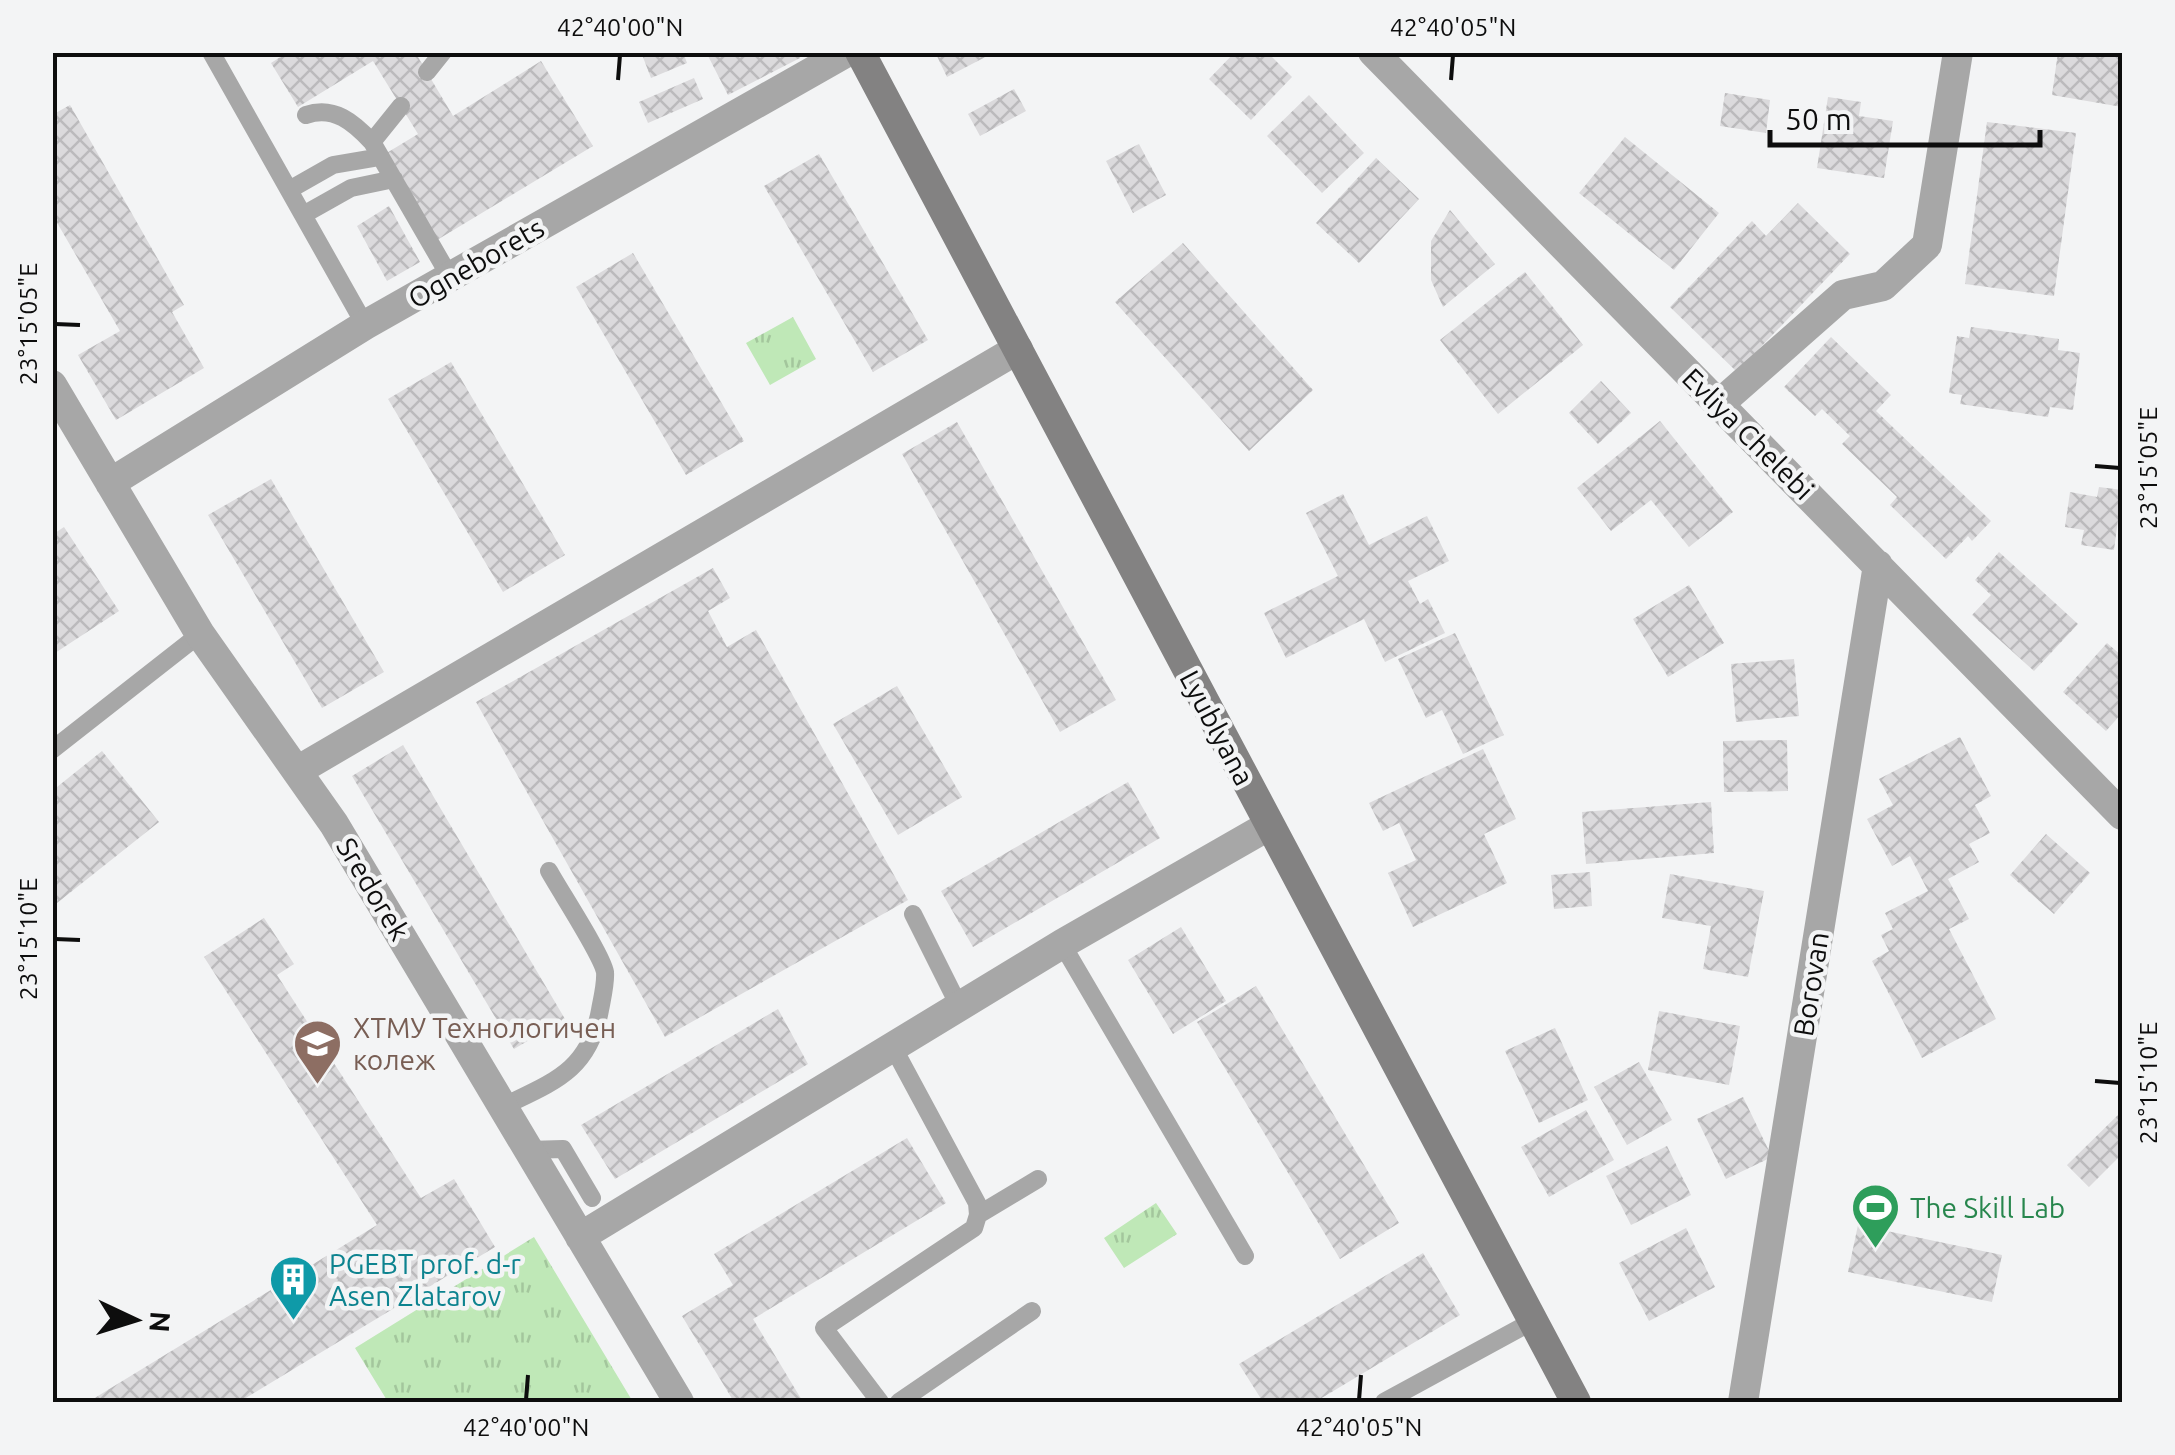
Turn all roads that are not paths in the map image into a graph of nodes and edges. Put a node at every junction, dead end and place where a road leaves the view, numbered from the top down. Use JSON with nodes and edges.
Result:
{"nodes":[{"id":1,"x":211,"y":52,"type":"edge"},
{"id":2,"x":443,"y":52,"type":"edge"},
{"id":3,"x":847,"y":52,"type":"edge"},
{"id":4,"x":860,"y":52,"type":"edge"},
{"id":5,"x":1373,"y":52,"type":"edge"},
{"id":6,"x":1958,"y":52,"type":"edge"},
{"id":7,"x":427,"y":72,"type":"dead end"},
{"id":8,"x":400,"y":106,"type":"dead end"},
{"id":9,"x":306,"y":115,"type":"dead end"},
{"id":10,"x":376,"y":149,"type":"junction"},
{"id":11,"x":394,"y":179,"type":"junction"},
{"id":12,"x":288,"y":190,"type":"junction"},
{"id":13,"x":303,"y":215,"type":"junction"},
{"id":14,"x":450,"y":277,"type":"junction"},
{"id":15,"x":365,"y":326,"type":"junction"},
{"id":16,"x":1018,"y":349,"type":"junction"},
{"id":17,"x":52,"y":385,"type":"edge"},
{"id":18,"x":1718,"y":404,"type":"junction"},
{"id":19,"x":110,"y":482,"type":"junction"},
{"id":20,"x":1878,"y":564,"type":"junction"},
{"id":21,"x":200,"y":634,"type":"junction"},
{"id":22,"x":52,"y":750,"type":"edge"},
{"id":23,"x":297,"y":771,"type":"junction"},
{"id":24,"x":2122,"y":815,"type":"edge"},
{"id":25,"x":1268,"y":826,"type":"junction"},
{"id":26,"x":549,"y":871,"type":"dead end"},
{"id":27,"x":913,"y":914,"type":"dead end"},
{"id":28,"x":1062,"y":944,"type":"junction"},
{"id":29,"x":959,"y":1006,"type":"junction"},
{"id":30,"x":892,"y":1047,"type":"junction"},
{"id":31,"x":502,"y":1107,"type":"junction"},
{"id":32,"x":528,"y":1150,"type":"junction"},
{"id":33,"x":1038,"y":1179,"type":"dead end"},
{"id":34,"x":592,"y":1198,"type":"dead end"},
{"id":35,"x":978,"y":1215,"type":"junction"},
{"id":36,"x":580,"y":1238,"type":"junction"},
{"id":37,"x":1245,"y":1256,"type":"dead end"},
{"id":38,"x":1032,"y":1310,"type":"dead end"},
{"id":39,"x":1533,"y":1321,"type":"junction"},
{"id":40,"x":679,"y":1402,"type":"edge"},
{"id":41,"x":880,"y":1402,"type":"edge"},
{"id":42,"x":900,"y":1402,"type":"edge"},
{"id":43,"x":1384,"y":1402,"type":"edge"},
{"id":44,"x":1576,"y":1402,"type":"edge"},
{"id":45,"x":1743,"y":1402,"type":"edge"}],
"edges":[{"from":1,"to":12,"type":"lane"},
{"from":2,"to":7,"type":"lane"},
{"from":3,"to":14,"type":"street","name":"Ogneborets"},
{"from":4,"to":16,"type":"street","name":"Lyublyana"},
{"from":5,"to":18,"type":"street","name":"Evliya Chelebi"},
{"from":6,"to":18,"type":"street"},
{"from":8,"to":10,"type":"lane"},
{"from":9,"to":10,"type":"lane"},
{"from":10,"to":11,"type":"lane"},
{"from":10,"to":12,"type":"lane"},
{"from":11,"to":13,"type":"lane"},
{"from":11,"to":14,"type":"lane"},
{"from":12,"to":13,"type":"lane"},
{"from":13,"to":15,"type":"lane"},
{"from":14,"to":15,"type":"street","name":"Ogneborets"},
{"from":15,"to":19,"type":"street","name":"Ogneborets"},
{"from":16,"to":23,"type":"street"},
{"from":16,"to":25,"type":"street","name":"Lyublyana"},
{"from":17,"to":19,"type":"street","name":"Sredorek"},
{"from":18,"to":20,"type":"street","name":"Evliya Chelebi"},
{"from":19,"to":21,"type":"street","name":"Sredorek"},
{"from":20,"to":24,"type":"street","name":"Evliya Chelebi"},
{"from":20,"to":45,"type":"street","name":"Borovan"},
{"from":21,"to":22,"type":"lane"},
{"from":21,"to":23,"type":"street","name":"Sredorek"},
{"from":23,"to":31,"type":"street","name":"Sredorek"},
{"from":25,"to":28,"type":"street"},
{"from":25,"to":39,"type":"street","name":"Lyublyana"},
{"from":26,"to":31,"type":"lane"},
{"from":27,"to":29,"type":"lane"},
{"from":28,"to":29,"type":"street"},
{"from":28,"to":37,"type":"lane"},
{"from":29,"to":30,"type":"street"},
{"from":30,"to":35,"type":"lane"},
{"from":30,"to":36,"type":"street"},
{"from":31,"to":32,"type":"street","name":"Sredorek"},
{"from":32,"to":34,"type":"lane"},
{"from":32,"to":36,"type":"street","name":"Sredorek"},
{"from":33,"to":35,"type":"lane"},
{"from":35,"to":41,"type":"lane"},
{"from":36,"to":40,"type":"street","name":"Sredorek"},
{"from":38,"to":42,"type":"lane"},
{"from":39,"to":43,"type":"lane"},
{"from":39,"to":44,"type":"street","name":"Lyublyana"}]}
